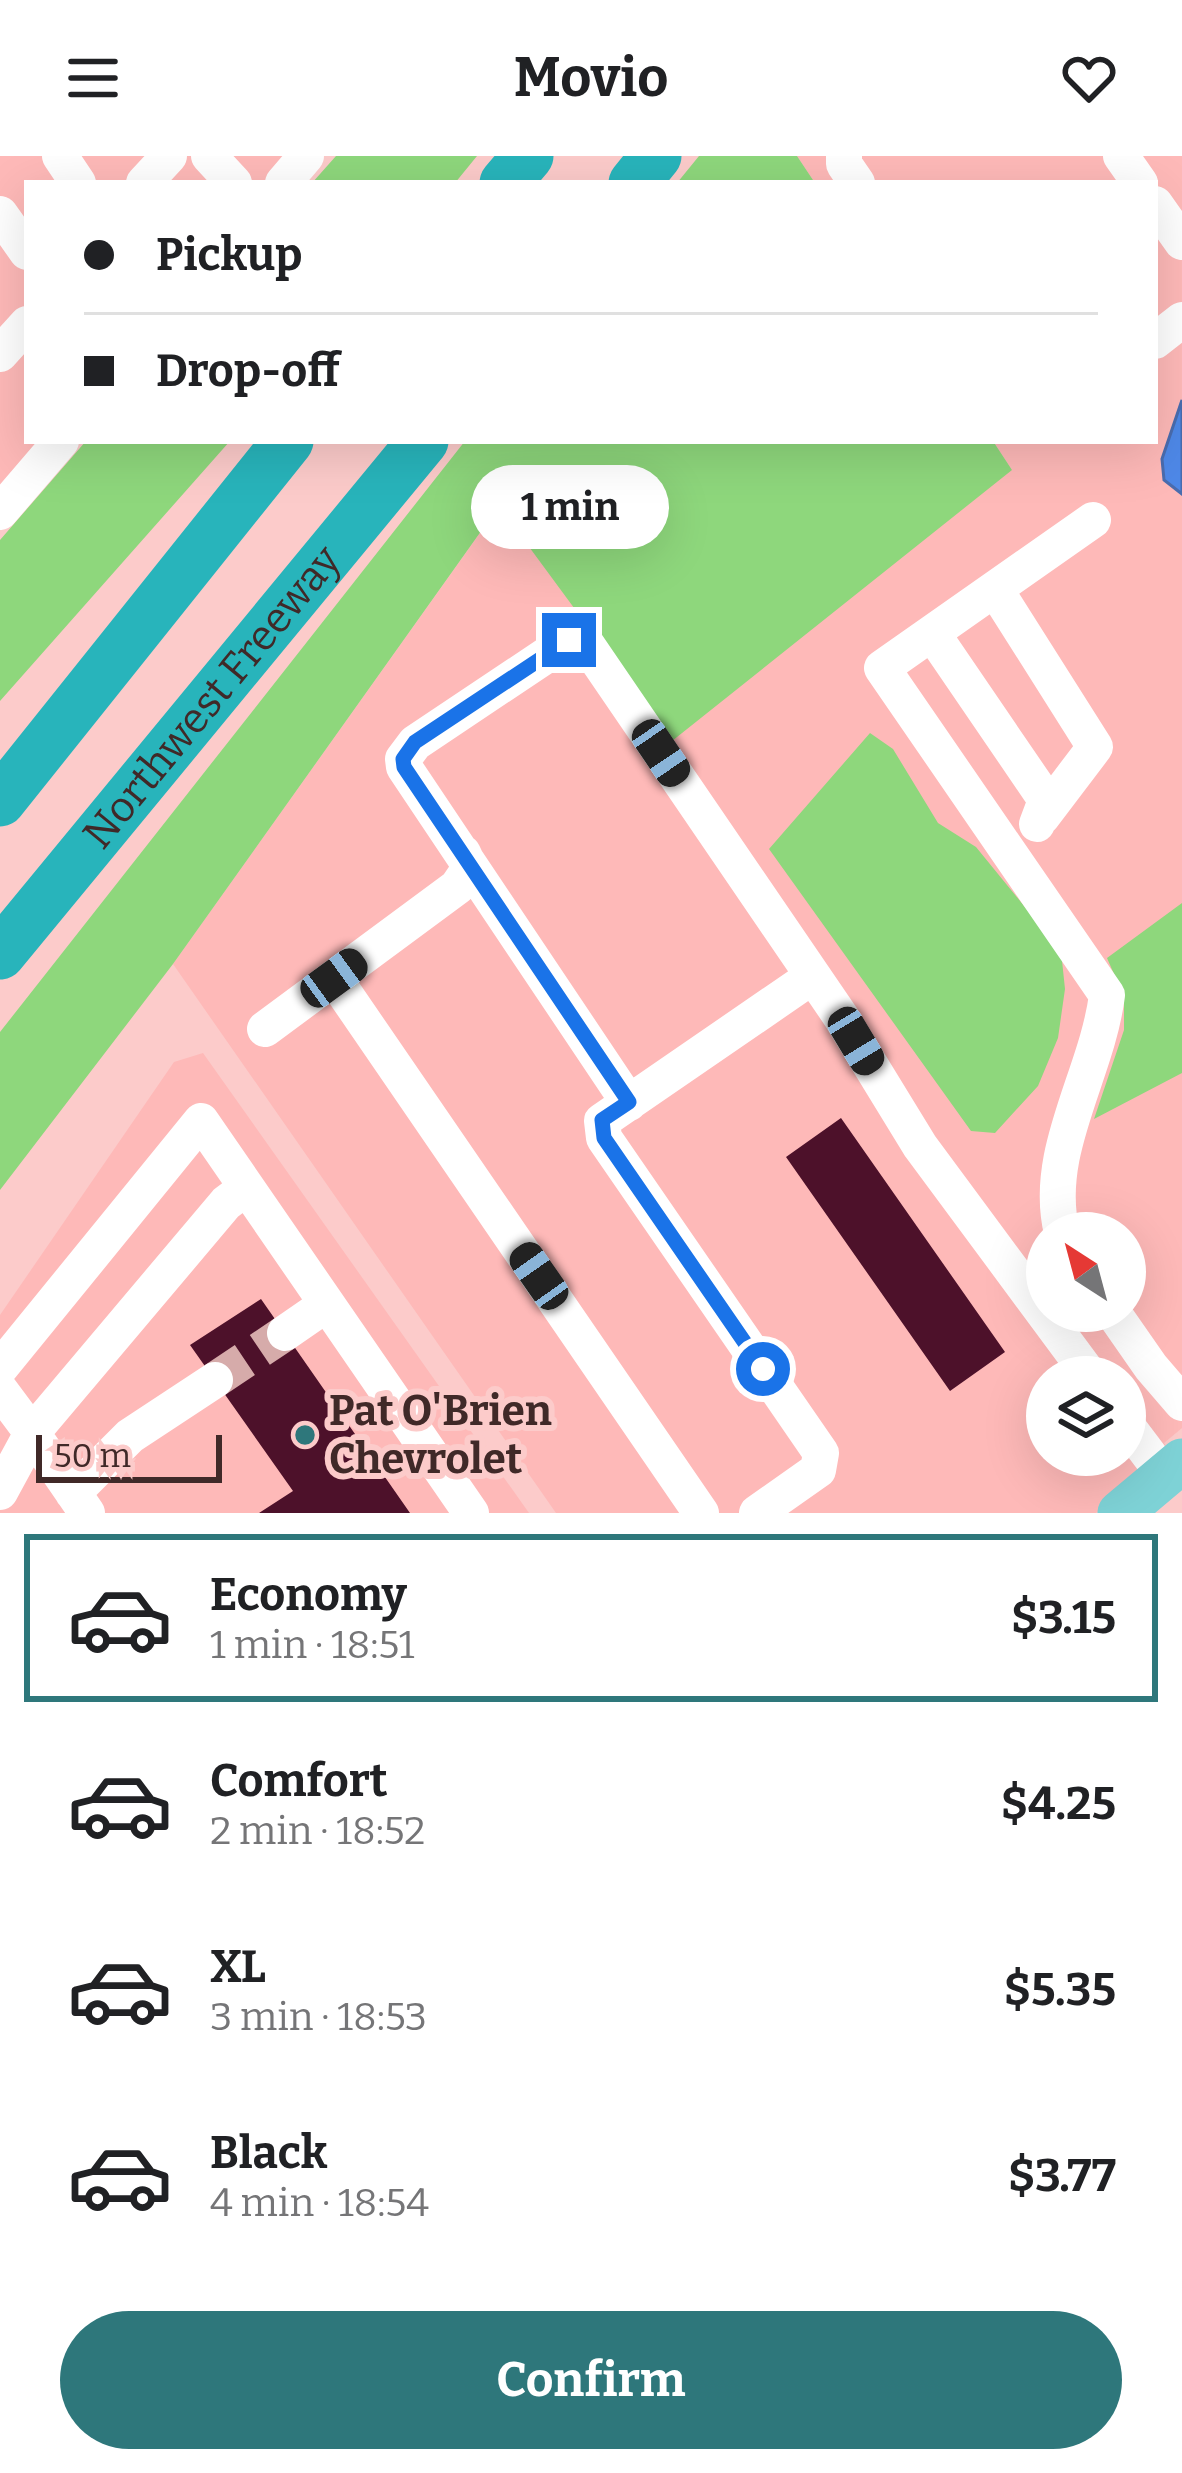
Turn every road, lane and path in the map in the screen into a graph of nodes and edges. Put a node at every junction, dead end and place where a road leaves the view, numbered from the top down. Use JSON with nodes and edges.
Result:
{"nodes":[{"id":1,"x":169,"y":156,"type":"edge"},
{"id":2,"x":209,"y":156,"type":"edge"},
{"id":3,"x":306,"y":156,"type":"edge"},
{"id":4,"x":527,"y":156,"type":"edge"},
{"id":5,"x":656,"y":156,"type":"edge"},
{"id":6,"x":147,"y":180,"type":"edge"},
{"id":7,"x":230,"y":180,"type":"edge"},
{"id":8,"x":286,"y":180,"type":"edge"},
{"id":9,"x":507,"y":180,"type":"edge"},
{"id":10,"x":636,"y":180,"type":"edge"},
{"id":11,"x":1158,"y":208,"type":"edge"},
{"id":12,"x":0,"y":214,"type":"edge"},
{"id":13,"x":1182,"y":242,"type":"edge"},
{"id":14,"x":24,"y":248,"type":"edge"},
{"id":15,"x":1182,"y":320,"type":"edge"},
{"id":16,"x":24,"y":327,"type":"edge"},
{"id":17,"x":1158,"y":339,"type":"edge"},
{"id":18,"x":0,"y":354,"type":"edge"},
{"id":19,"x":59,"y":444,"type":"edge"},
{"id":20,"x":285,"y":444,"type":"edge"},
{"id":21,"x":421,"y":444,"type":"edge"},
{"id":22,"x":0,"y":512,"type":"edge"},
{"id":23,"x":1093,"y":520,"type":"dead end"},
{"id":24,"x":220,"y":522,"type":"junction"},
{"id":25,"x":995,"y":589,"type":"junction"},
{"id":26,"x":932,"y":633,"type":"junction"},
{"id":27,"x":237,"y":668,"type":"junction"},
{"id":28,"x":0,"y":747,"type":"edge"},
{"id":29,"x":0,"y":801,"type":"edge"},
{"id":30,"x":1042,"y":817,"type":"junction"},
{"id":31,"x":463,"y":853,"type":"junction"},
{"id":32,"x":1012,"y":855,"type":"junction"},
{"id":33,"x":0,"y":954,"type":"edge"},
{"id":34,"x":813,"y":976,"type":"junction"},
{"id":35,"x":334,"y":978,"type":"junction"},
{"id":36,"x":0,"y":996,"type":"edge"},
{"id":37,"x":266,"y":1029,"type":"dead end"},
{"id":38,"x":629,"y":1102,"type":"junction"},
{"id":39,"x":246,"y":1188,"type":"junction"},
{"id":40,"x":1061,"y":1212,"type":"edge"},
{"id":41,"x":327,"y":1304,"type":"junction"},
{"id":42,"x":1127,"y":1332,"type":"edge"},
{"id":43,"x":285,"y":1333,"type":"tunnel mouth"},
{"id":44,"x":1075,"y":1356,"type":"edge"},
{"id":45,"x":0,"y":1368,"type":"edge"},
{"id":46,"x":215,"y":1380,"type":"tunnel mouth"},
{"id":47,"x":0,"y":1390,"type":"edge"},
{"id":48,"x":1182,"y":1403,"type":"edge"},
{"id":49,"x":32,"y":1433,"type":"junction"},
{"id":50,"x":1146,"y":1443,"type":"edge"},
{"id":51,"x":1173,"y":1468,"type":"edge"},
{"id":52,"x":0,"y":1492,"type":"edge"},
{"id":53,"x":80,"y":1503,"type":"edge"},
{"id":54,"x":471,"y":1513,"type":"edge"},
{"id":55,"x":701,"y":1513,"type":"edge"},
{"id":56,"x":757,"y":1513,"type":"edge"},
{"id":57,"x":1120,"y":1513,"type":"edge"}],
"edges":[{"from":1,"to":6,"type":"street"},
{"from":2,"to":7,"type":"street"},
{"from":3,"to":8,"type":"street"},
{"from":4,"to":9,"type":"highway"},
{"from":5,"to":10,"type":"highway"},
{"from":11,"to":13,"type":"street"},
{"from":12,"to":14,"type":"street"},
{"from":15,"to":17,"type":"street"},
{"from":16,"to":18,"type":"street"},
{"from":19,"to":22,"type":"street"},
{"from":20,"to":24,"type":"highway"},
{"from":21,"to":27,"type":"highway","name":"Northwest Freeway"},
{"from":23,"to":25,"type":"street"},
{"from":24,"to":28,"type":"highway"},
{"from":24,"to":29,"type":"highway"},
{"from":25,"to":26,"type":"street"},
{"from":25,"to":30,"type":"street"},
{"from":26,"to":30,"type":"street"},
{"from":26,"to":32,"type":"street"},
{"from":27,"to":33,"type":"highway","name":"Northwest Freeway"},
{"from":27,"to":36,"type":"highway"},
{"from":30,"to":32,"type":"street"},
{"from":31,"to":34,"type":"street"},
{"from":31,"to":35,"type":"street"},
{"from":31,"to":38,"type":"street"},
{"from":32,"to":40,"type":"street"},
{"from":34,"to":38,"type":"street"},
{"from":34,"to":44,"type":"street"},
{"from":35,"to":37,"type":"street"},
{"from":35,"to":55,"type":"street"},
{"from":38,"to":56,"type":"street"},
{"from":39,"to":41,"type":"street"},
{"from":39,"to":45,"type":"street"},
{"from":39,"to":49,"type":"street"},
{"from":41,"to":43,"type":"street"},
{"from":41,"to":54,"type":"street"},
{"from":42,"to":48,"type":"street"},
{"from":46,"to":53,"type":"street"},
{"from":47,"to":49,"type":"street"},
{"from":49,"to":52,"type":"street"},
{"from":49,"to":53,"type":"street"},
{"from":50,"to":51,"type":"street"},
{"from":51,"to":57,"type":"main road"}]}
